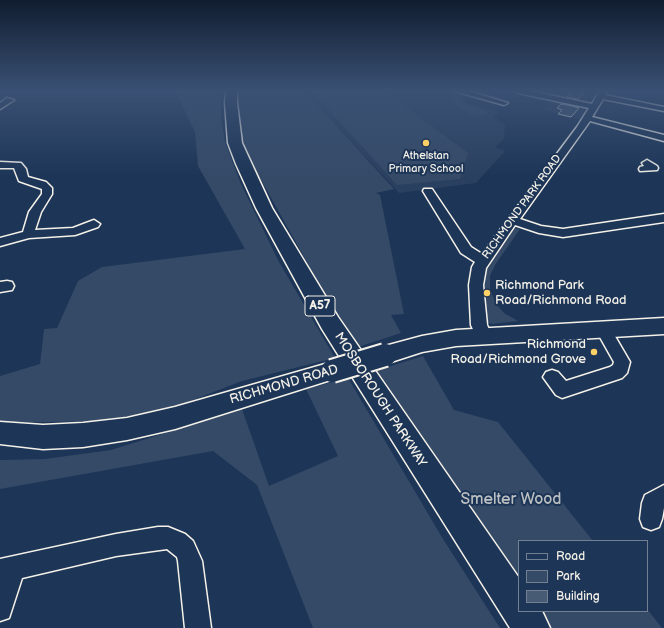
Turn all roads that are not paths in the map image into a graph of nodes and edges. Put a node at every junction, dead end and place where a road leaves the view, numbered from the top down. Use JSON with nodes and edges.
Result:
{"nodes":[{"id":1,"x":233,"y":119,"type":"edge"},
{"id":2,"x":587,"y":119,"type":"edge"},
{"id":3,"x":593,"y":119,"type":"edge"},
{"id":4,"x":664,"y":138,"type":"edge"},
{"id":5,"x":0,"y":164,"type":"edge"},
{"id":6,"x":428,"y":191,"type":"dead end"},
{"id":7,"x":664,"y":218,"type":"edge"},
{"id":8,"x":512,"y":220,"type":"junction"},
{"id":9,"x":94,"y":224,"type":"dead end"},
{"id":10,"x":28,"y":234,"type":"junction"},
{"id":11,"x":0,"y":242,"type":"edge"},
{"id":12,"x":483,"y":261,"type":"junction"},
{"id":13,"x":664,"y":326,"type":"edge"},
{"id":14,"x":604,"y":330,"type":"junction"},
{"id":15,"x":484,"y":336,"type":"junction"},
{"id":16,"x":552,"y":377,"type":"dead end"},
{"id":17,"x":0,"y":433,"type":"edge"},
{"id":18,"x":664,"y":496,"type":"edge"},
{"id":19,"x":651,"y":519,"type":"dead end"},
{"id":20,"x":7,"y":569,"type":"edge"},
{"id":21,"x":518,"y":607,"type":"edge"},
{"id":22,"x":0,"y":609,"type":"edge"},
{"id":23,"x":521,"y":612,"type":"edge"},
{"id":24,"x":198,"y":628,"type":"edge"},
{"id":25,"x":532,"y":628,"type":"edge"}],
"edges":[{"from":1,"to":21,"type":"highway","name":"MOSBOROUGH PARKWAY","number":"A57"},
{"from":2,"to":8,"type":"street","name":"RICHMOND PARK ROAD"},
{"from":3,"to":4,"type":"street"},
{"from":5,"to":10,"type":"street"},
{"from":6,"to":12,"type":"street"},
{"from":7,"to":8,"type":"street"},
{"from":8,"to":12,"type":"street","name":"RICHMOND PARK ROAD"},
{"from":9,"to":10,"type":"street"},
{"from":10,"to":11,"type":"street"},
{"from":12,"to":15,"type":"street","name":"RICHMOND PARK ROAD"},
{"from":13,"to":14,"type":"main road","name":"RICHMOND ROAD"},
{"from":14,"to":15,"type":"main road","name":"RICHMOND ROAD"},
{"from":14,"to":16,"type":"street"},
{"from":15,"to":17,"type":"main road","name":"RICHMOND ROAD","bridge":true},
{"from":18,"to":19,"type":"street"},
{"from":20,"to":22,"type":"street"},
{"from":20,"to":24,"type":"street"},
{"from":23,"to":25,"type":"highway","name":"MOSBOROUGH PARKWAY","number":"A57"}]}
